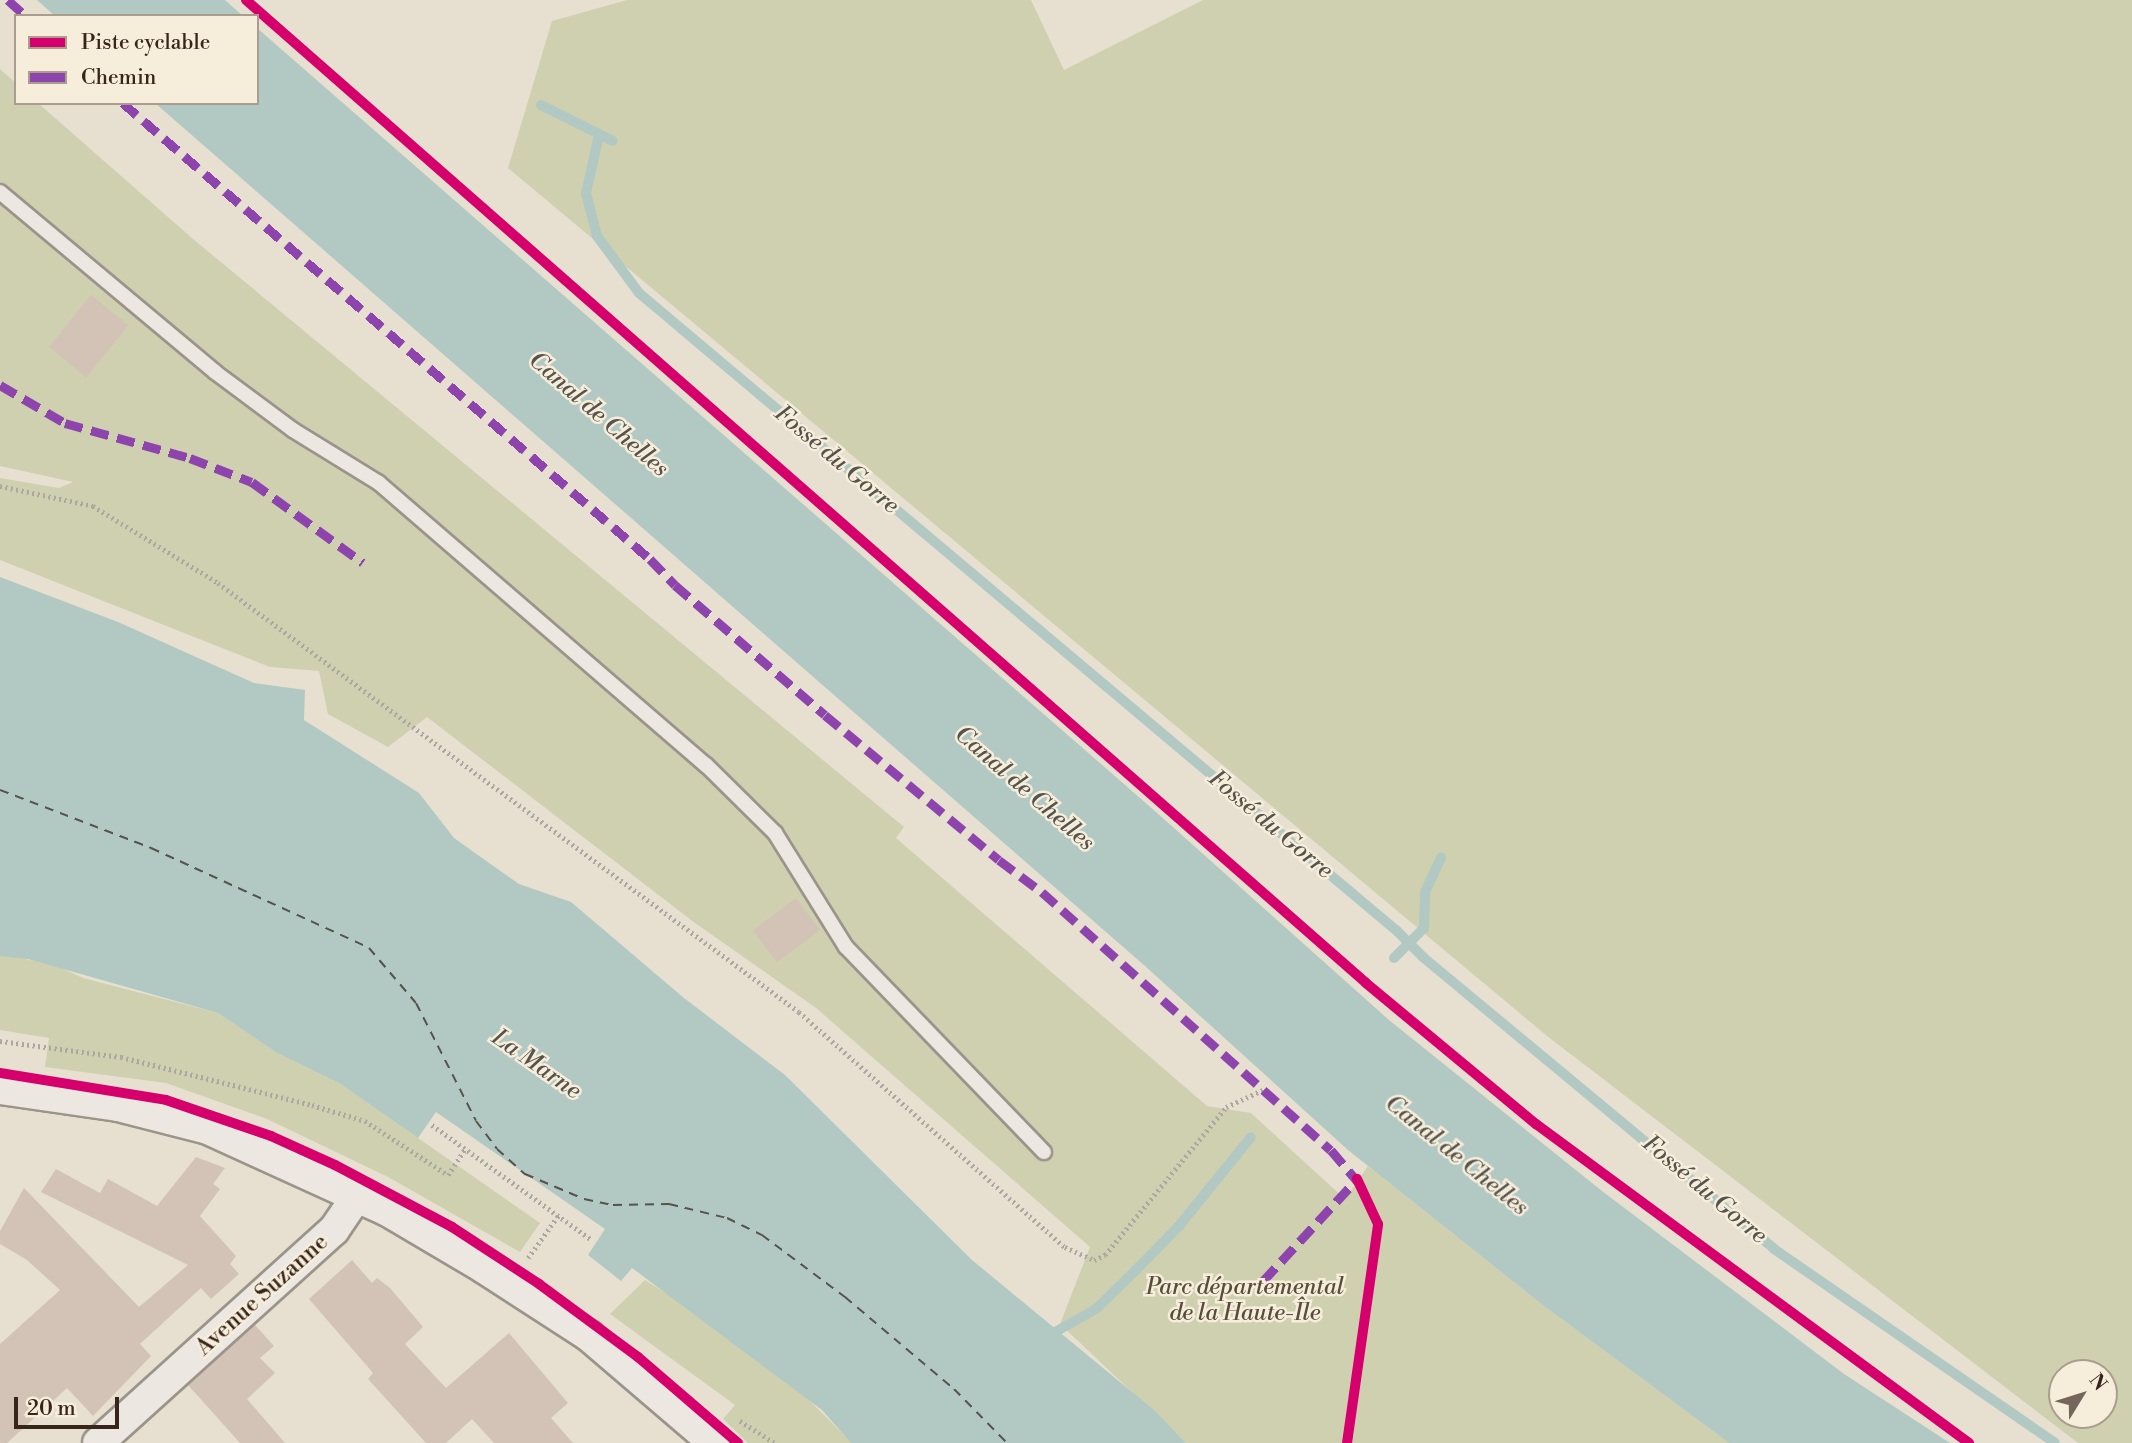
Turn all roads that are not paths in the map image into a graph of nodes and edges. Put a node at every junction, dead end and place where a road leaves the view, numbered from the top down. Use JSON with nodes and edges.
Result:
{"nodes":[{"id":1,"x":0,"y":191,"type":"edge"},
{"id":2,"x":0,"y":1089,"type":"edge"},
{"id":3,"x":1044,"y":1152,"type":"dead end"},
{"id":4,"x":357,"y":1196,"type":"junction"},
{"id":5,"x":709,"y":1441,"type":"edge"},
{"id":6,"x":98,"y":1443,"type":"edge"}],
"edges":[{"from":1,"to":3,"type":"lane"},
{"from":2,"to":4,"type":"street"},
{"from":4,"to":5,"type":"street"},
{"from":4,"to":6,"type":"street","name":"Avenue Suzanne"}]}
